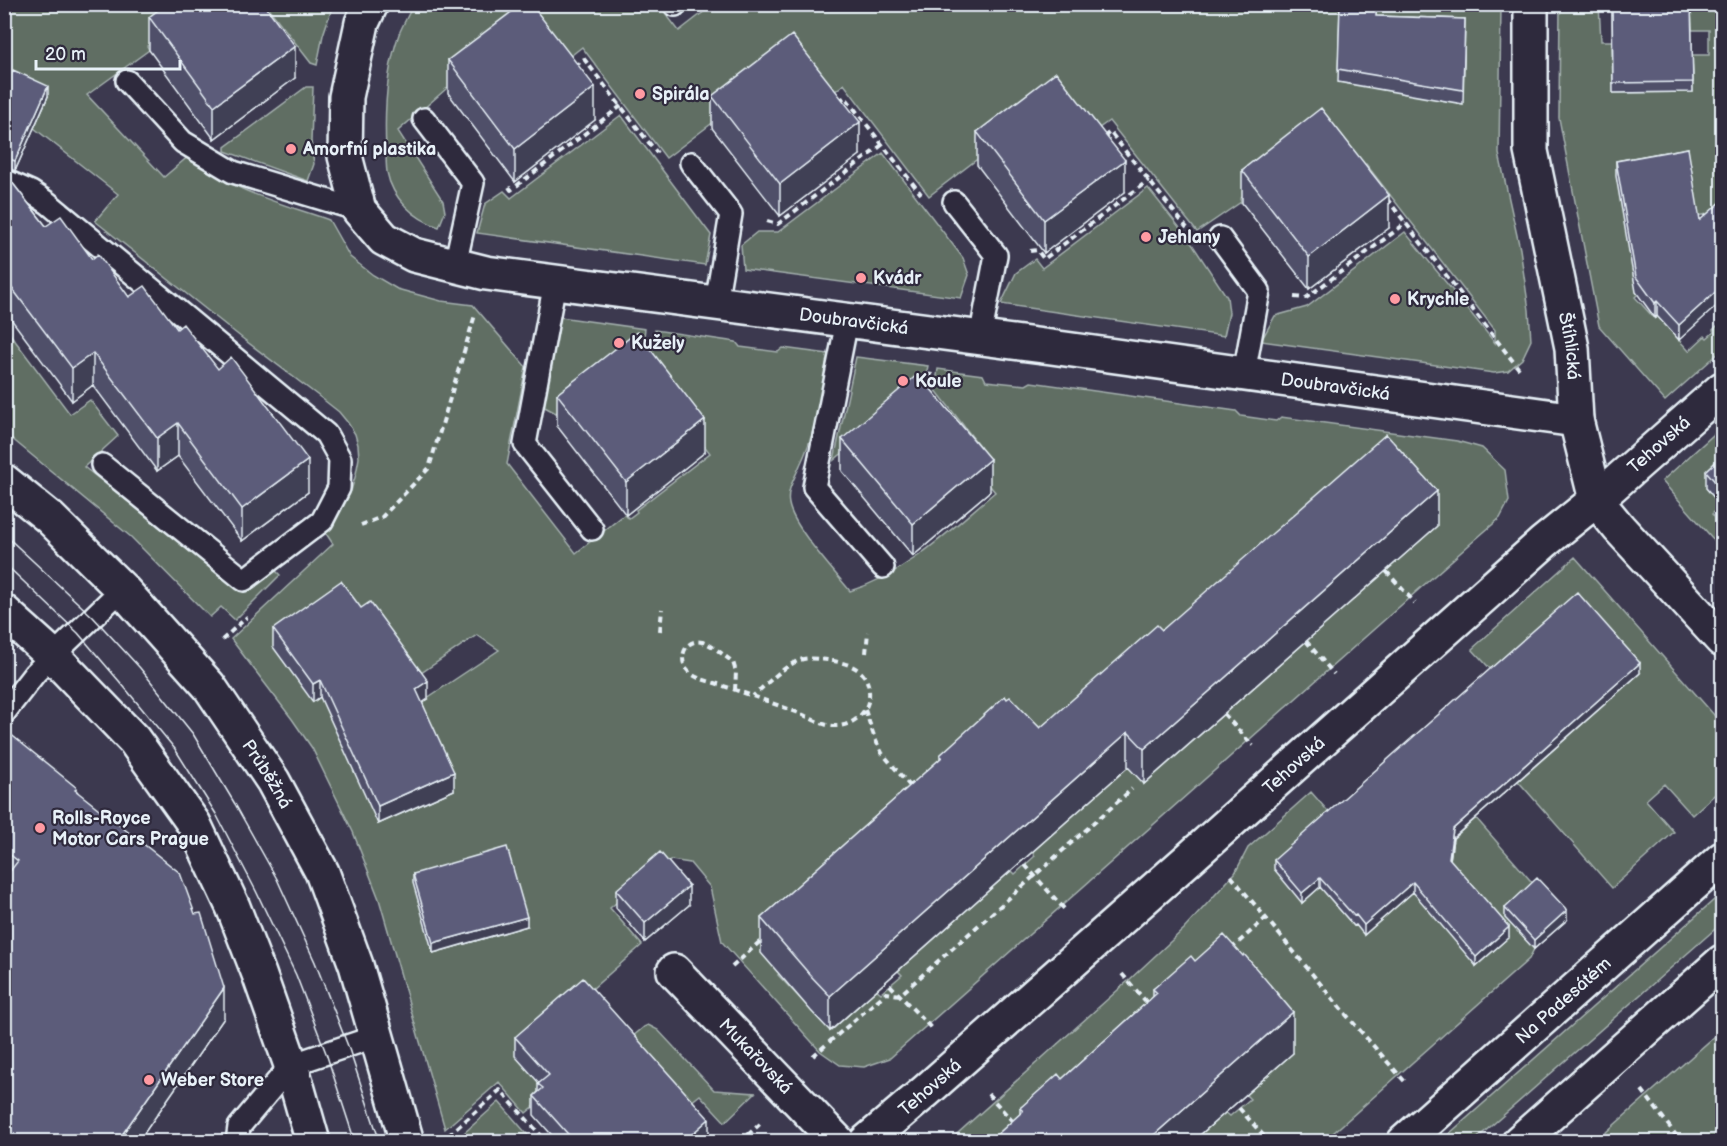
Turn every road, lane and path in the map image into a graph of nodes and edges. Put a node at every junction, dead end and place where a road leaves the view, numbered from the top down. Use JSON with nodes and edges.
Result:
{"nodes":[{"id":1,"x":371,"y":4,"type":"edge"},
{"id":2,"x":1531,"y":4,"type":"edge"},
{"id":3,"x":570,"y":70,"type":"edge"},
{"id":4,"x":127,"y":81,"type":"dead end"},
{"id":5,"x":834,"y":105,"type":"edge"},
{"id":6,"x":621,"y":106,"type":"junction"},
{"id":7,"x":424,"y":118,"type":"dead end"},
{"id":8,"x":1098,"y":141,"type":"edge"},
{"id":9,"x":882,"y":144,"type":"junction"},
{"id":10,"x":691,"y":163,"type":"joint"},
{"id":11,"x":4,"y":180,"type":"edge"},
{"id":12,"x":1149,"y":180,"type":"junction"},
{"id":13,"x":473,"y":183,"type":"junction"},
{"id":14,"x":1381,"y":191,"type":"edge"},
{"id":15,"x":954,"y":202,"type":"joint"},
{"id":16,"x":359,"y":210,"type":"junction"},
{"id":17,"x":731,"y":214,"type":"junction"},
{"id":18,"x":1406,"y":223,"type":"junction"},
{"id":19,"x":1220,"y":238,"type":"joint"},
{"id":20,"x":996,"y":255,"type":"junction"},
{"id":21,"x":455,"y":265,"type":"junction"},
{"id":22,"x":555,"y":282,"type":"junction"},
{"id":23,"x":1259,"y":291,"type":"junction"},
{"id":24,"x":716,"y":303,"type":"junction"},
{"id":25,"x":476,"y":311,"type":"dead end"},
{"id":26,"x":847,"y":321,"type":"junction"},
{"id":27,"x":980,"y":338,"type":"junction"},
{"id":28,"x":933,"y":362,"type":"dead end"},
{"id":29,"x":1521,"y":371,"type":"dead end"},
{"id":30,"x":1244,"y":374,"type":"junction"},
{"id":31,"x":1722,"y":389,"type":"edge"},
{"id":32,"x":928,"y":392,"type":"edge"},
{"id":33,"x":1576,"y":420,"type":"junction"},
{"id":34,"x":102,"y":465,"type":"dead end"},
{"id":35,"x":4,"y":481,"type":"edge"},
{"id":36,"x":1596,"y":500,"type":"junction"},
{"id":37,"x":382,"y":517,"type":"dead end"},
{"id":38,"x":592,"y":529,"type":"dead end"},
{"id":39,"x":883,"y":567,"type":"dead end"},
{"id":40,"x":1386,"y":571,"type":"edge"},
{"id":41,"x":122,"y":589,"type":"junction"},
{"id":42,"x":1418,"y":606,"type":"dead end"},
{"id":43,"x":662,"y":609,"type":"dead end"},
{"id":44,"x":4,"y":612,"type":"edge"},
{"id":45,"x":249,"y":615,"type":"dead end"},
{"id":46,"x":660,"y":631,"type":"dead end"},
{"id":47,"x":868,"y":632,"type":"dead end"},
{"id":48,"x":1722,"y":640,"type":"edge"},
{"id":49,"x":1306,"y":641,"type":"edge"},
{"id":50,"x":217,"y":645,"type":"dead end"},
{"id":51,"x":866,"y":653,"type":"dead end"},
{"id":52,"x":53,"y":656,"type":"junction"},
{"id":53,"x":1337,"y":677,"type":"dead end"},
{"id":54,"x":735,"y":690,"type":"junction"},
{"id":55,"x":753,"y":696,"type":"junction"},
{"id":56,"x":865,"y":710,"type":"junction"},
{"id":57,"x":4,"y":714,"type":"edge"},
{"id":58,"x":1224,"y":714,"type":"edge"},
{"id":59,"x":1256,"y":749,"type":"dead end"},
{"id":60,"x":918,"y":779,"type":"edge"},
{"id":61,"x":910,"y":786,"type":"junction"},
{"id":62,"x":1132,"y":789,"type":"dead end"},
{"id":63,"x":893,"y":801,"type":"edge"},
{"id":64,"x":1204,"y":844,"type":"junction"},
{"id":65,"x":1722,"y":859,"type":"edge"},
{"id":66,"x":1026,"y":865,"type":"edge"},
{"id":67,"x":1034,"y":875,"type":"junction"},
{"id":68,"x":1069,"y":914,"type":"dead end"},
{"id":69,"x":1266,"y":918,"type":"junction"},
{"id":70,"x":767,"y":934,"type":"edge"},
{"id":71,"x":1224,"y":955,"type":"edge"},
{"id":72,"x":1722,"y":962,"type":"edge"},
{"id":73,"x":732,"y":967,"type":"dead end"},
{"id":74,"x":1118,"y":970,"type":"dead end"},
{"id":75,"x":674,"y":971,"type":"dead end"},
{"id":76,"x":890,"y":985,"type":"edge"},
{"id":77,"x":900,"y":995,"type":"junction"},
{"id":78,"x":1156,"y":1013,"type":"edge"},
{"id":79,"x":926,"y":1023,"type":"dead end"},
{"id":80,"x":377,"y":1036,"type":"junction"},
{"id":81,"x":812,"y":1056,"type":"dead end"},
{"id":82,"x":291,"y":1065,"type":"junction"},
{"id":83,"x":1407,"y":1084,"type":"dead end"},
{"id":84,"x":1640,"y":1087,"type":"dead end"},
{"id":85,"x":986,"y":1092,"type":"dead end"},
{"id":86,"x":1239,"y":1108,"type":"edge"},
{"id":87,"x":766,"y":1118,"type":"dead end"},
{"id":88,"x":1022,"y":1130,"type":"edge"},
{"id":89,"x":237,"y":1142,"type":"edge"},
{"id":90,"x":313,"y":1142,"type":"edge"},
{"id":91,"x":407,"y":1142,"type":"edge"},
{"id":92,"x":442,"y":1142,"type":"edge"},
{"id":93,"x":547,"y":1142,"type":"edge"},
{"id":94,"x":740,"y":1142,"type":"edge"},
{"id":95,"x":838,"y":1142,"type":"edge"},
{"id":96,"x":866,"y":1142,"type":"edge"},
{"id":97,"x":1269,"y":1142,"type":"edge"},
{"id":98,"x":1404,"y":1142,"type":"edge"},
{"id":99,"x":1519,"y":1142,"type":"edge"},
{"id":100,"x":1681,"y":1142,"type":"edge"}],
"edges":[{"from":1,"to":16,"type":"street","name":"Doubravčická"},
{"from":2,"to":33,"type":"street","name":"Štíhlická"},
{"from":3,"to":6,"type":"path"},
{"from":4,"to":16,"type":"lane"},
{"from":5,"to":9,"type":"path"},
{"from":6,"to":10,"type":"path"},
{"from":6,"to":13,"type":"path"},
{"from":7,"to":13,"type":"lane"},
{"from":8,"to":12,"type":"path"},
{"from":9,"to":15,"type":"path"},
{"from":9,"to":17,"type":"path"},
{"from":10,"to":17,"type":"lane"},
{"from":11,"to":34,"type":"lane"},
{"from":12,"to":19,"type":"path"},
{"from":12,"to":20,"type":"path"},
{"from":13,"to":21,"type":"lane"},
{"from":14,"to":18,"type":"path"},
{"from":15,"to":20,"type":"lane"},
{"from":16,"to":21,"type":"street","name":"Doubravčická"},
{"from":17,"to":24,"type":"lane"},
{"from":18,"to":23,"type":"path"},
{"from":18,"to":29,"type":"path"},
{"from":19,"to":23,"type":"lane"},
{"from":20,"to":27,"type":"lane"},
{"from":21,"to":22,"type":"street","name":"Doubravčická"},
{"from":22,"to":24,"type":"street","name":"Doubravčická"},
{"from":22,"to":38,"type":"lane"},
{"from":23,"to":30,"type":"lane"},
{"from":24,"to":26,"type":"street","name":"Doubravčická"},
{"from":25,"to":37,"type":"path"},
{"from":26,"to":27,"type":"street","name":"Doubravčická"},
{"from":26,"to":39,"type":"lane"},
{"from":27,"to":30,"type":"street","name":"Doubravčická"},
{"from":28,"to":32,"type":"path"},
{"from":30,"to":33,"type":"street","name":"Doubravčická"},
{"from":31,"to":36,"type":"street","name":"Tehovská"},
{"from":33,"to":36,"type":"street","name":"Štíhlická"},
{"from":35,"to":41,"type":"street","name":"Průběžná"},
{"from":36,"to":48,"type":"street","name":"Štíhlická"},
{"from":36,"to":64,"type":"street","name":"Tehovská"},
{"from":40,"to":42,"type":"path"},
{"from":41,"to":52,"type":"lane"},
{"from":41,"to":80,"type":"street","name":"Průběžná"},
{"from":43,"to":46,"type":"path"},
{"from":44,"to":52,"type":"street"},
{"from":45,"to":50,"type":"path"},
{"from":47,"to":51,"type":"path"},
{"from":49,"to":53,"type":"path"},
{"from":52,"to":57,"type":"lane"},
{"from":52,"to":82,"type":"street"},
{"from":54,"to":54,"type":"path"},
{"from":54,"to":55,"type":"path"},
{"from":55,"to":56,"type":"path"},
{"from":55,"to":56,"type":"path"},
{"from":56,"to":61,"type":"path"},
{"from":58,"to":59,"type":"path"},
{"from":60,"to":61,"type":"path"},
{"from":61,"to":63,"type":"path"},
{"from":62,"to":67,"type":"path"},
{"from":64,"to":69,"type":"path"},
{"from":64,"to":96,"type":"street","name":"Tehovská"},
{"from":65,"to":98,"type":"street","name":"Na Padesátém"},
{"from":66,"to":67,"type":"path"},
{"from":67,"to":68,"type":"path"},
{"from":67,"to":77,"type":"path"},
{"from":69,"to":71,"type":"path"},
{"from":69,"to":83,"type":"path"},
{"from":70,"to":73,"type":"path"},
{"from":72,"to":99,"type":"street"},
{"from":74,"to":78,"type":"path"},
{"from":75,"to":95,"type":"street","name":"Mukařovská"},
{"from":76,"to":77,"type":"path"},
{"from":77,"to":79,"type":"path"},
{"from":77,"to":81,"type":"path"},
{"from":80,"to":82,"type":"lane"},
{"from":80,"to":91,"type":"street","name":"Průběžná"},
{"from":82,"to":89,"type":"lane"},
{"from":82,"to":90,"type":"street"},
{"from":84,"to":100,"type":"path"},
{"from":85,"to":88,"type":"path"},
{"from":86,"to":97,"type":"path"},
{"from":87,"to":94,"type":"path"},
{"from":92,"to":93,"type":"path"}]}
